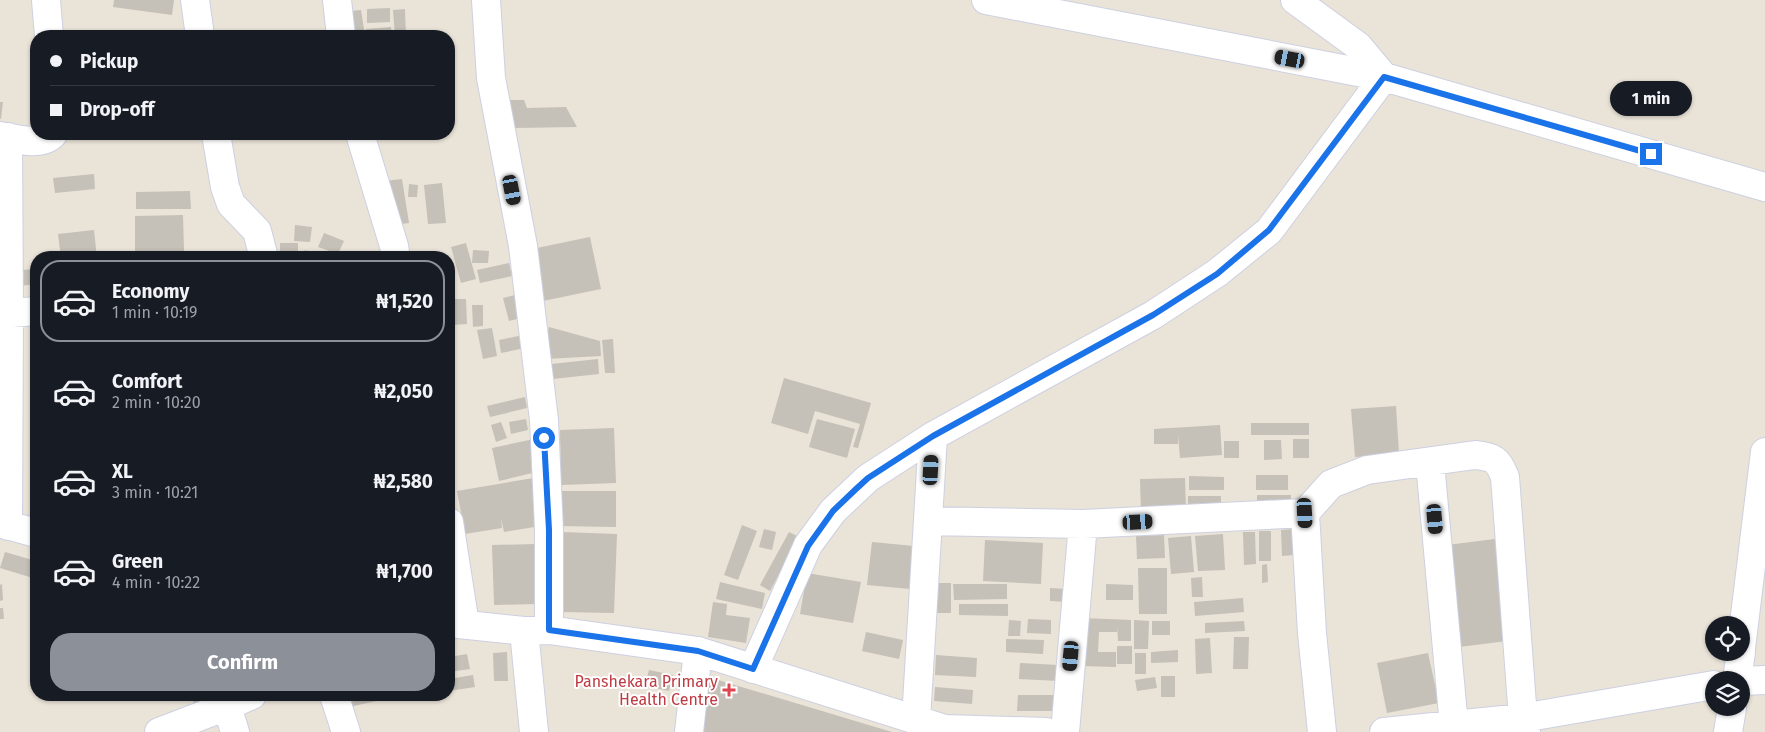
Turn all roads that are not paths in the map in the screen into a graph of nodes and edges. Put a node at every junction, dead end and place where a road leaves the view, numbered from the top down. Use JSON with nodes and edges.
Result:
{"nodes":[{"id":1,"x":46,"y":0,"type":"edge"},
{"id":2,"x":195,"y":0,"type":"edge"},
{"id":3,"x":337,"y":0,"type":"edge"},
{"id":4,"x":486,"y":0,"type":"edge"},
{"id":5,"x":986,"y":0,"type":"edge"},
{"id":6,"x":1295,"y":0,"type":"edge"},
{"id":7,"x":48,"y":30,"type":"edge"},
{"id":8,"x":199,"y":30,"type":"edge"},
{"id":9,"x":340,"y":30,"type":"edge"},
{"id":10,"x":1384,"y":77,"type":"junction"},
{"id":11,"x":4,"y":137,"type":"edge"},
{"id":12,"x":30,"y":140,"type":"edge"},
{"id":13,"x":217,"y":140,"type":"edge"},
{"id":14,"x":362,"y":140,"type":"edge"},
{"id":15,"x":1765,"y":186,"type":"edge"},
{"id":16,"x":262,"y":251,"type":"edge"},
{"id":17,"x":395,"y":251,"type":"edge"},
{"id":18,"x":30,"y":311,"type":"edge"},
{"id":19,"x":5,"y":313,"type":"edge"},
{"id":20,"x":933,"y":436,"type":"junction"},
{"id":21,"x":1765,"y":452,"type":"edge"},
{"id":22,"x":1430,"y":463,"type":"junction"},
{"id":23,"x":1305,"y":513,"type":"junction"},
{"id":24,"x":928,"y":521,"type":"junction"},
{"id":25,"x":4,"y":524,"type":"edge"},
{"id":26,"x":1083,"y":524,"type":"junction"},
{"id":27,"x":30,"y":531,"type":"edge"},
{"id":28,"x":455,"y":598,"type":"edge"},
{"id":29,"x":1745,"y":616,"type":"edge"},
{"id":30,"x":457,"y":624,"type":"edge"},
{"id":31,"x":537,"y":630,"type":"junction"},
{"id":32,"x":698,"y":651,"type":"junction"},
{"id":33,"x":753,"y":669,"type":"junction"},
{"id":34,"x":1765,"y":680,"type":"edge"},
{"id":35,"x":1750,"y":681,"type":"edge"},
{"id":36,"x":1705,"y":687,"type":"edge"},
{"id":37,"x":239,"y":701,"type":"edge"},
{"id":38,"x":336,"y":701,"type":"edge"},
{"id":39,"x":228,"y":706,"type":"junction"},
{"id":40,"x":1731,"y":716,"type":"edge"},
{"id":41,"x":916,"y":720,"type":"junction"},
{"id":42,"x":1524,"y":725,"type":"edge"},
{"id":43,"x":1446,"y":728,"type":"edge"},
{"id":44,"x":944,"y":730,"type":"edge"},
{"id":45,"x":527,"y":731,"type":"edge"},
{"id":46,"x":159,"y":732,"type":"edge"},
{"id":47,"x":235,"y":732,"type":"edge"},
{"id":48,"x":346,"y":732,"type":"edge"},
{"id":49,"x":689,"y":732,"type":"edge"},
{"id":50,"x":1046,"y":732,"type":"edge"},
{"id":51,"x":1064,"y":732,"type":"edge"},
{"id":52,"x":1322,"y":732,"type":"edge"},
{"id":53,"x":1384,"y":732,"type":"edge"},
{"id":54,"x":1728,"y":732,"type":"edge"}],
"edges":[{"from":1,"to":7,"type":"street"},
{"from":2,"to":8,"type":"street"},
{"from":3,"to":9,"type":"street"},
{"from":4,"to":31,"type":"street"},
{"from":5,"to":10,"type":"street"},
{"from":6,"to":10,"type":"street"},
{"from":10,"to":15,"type":"street"},
{"from":10,"to":20,"type":"street"},
{"from":11,"to":12,"type":"street"},
{"from":11,"to":19,"type":"street"},
{"from":13,"to":16,"type":"street"},
{"from":14,"to":17,"type":"street"},
{"from":18,"to":19,"type":"street"},
{"from":19,"to":25,"type":"street"},
{"from":20,"to":24,"type":"street"},
{"from":20,"to":33,"type":"street"},
{"from":21,"to":29,"type":"street"},
{"from":22,"to":23,"type":"street"},
{"from":22,"to":42,"type":"street"},
{"from":22,"to":43,"type":"street"},
{"from":23,"to":26,"type":"street"},
{"from":23,"to":52,"type":"street"},
{"from":24,"to":26,"type":"street"},
{"from":24,"to":41,"type":"street"},
{"from":25,"to":27,"type":"street"},
{"from":26,"to":51,"type":"street"},
{"from":28,"to":30,"type":"street"},
{"from":30,"to":31,"type":"street"},
{"from":31,"to":32,"type":"street"},
{"from":31,"to":45,"type":"street"},
{"from":32,"to":33,"type":"street"},
{"from":32,"to":49,"type":"street"},
{"from":33,"to":41,"type":"street"},
{"from":34,"to":35,"type":"street"},
{"from":36,"to":42,"type":"street"},
{"from":37,"to":39,"type":"street"},
{"from":38,"to":48,"type":"street"},
{"from":39,"to":46,"type":"street"},
{"from":39,"to":47,"type":"street"},
{"from":40,"to":54,"type":"street"},
{"from":41,"to":44,"type":"street"},
{"from":42,"to":43,"type":"street"},
{"from":43,"to":53,"type":"street"},
{"from":44,"to":50,"type":"street"}]}
